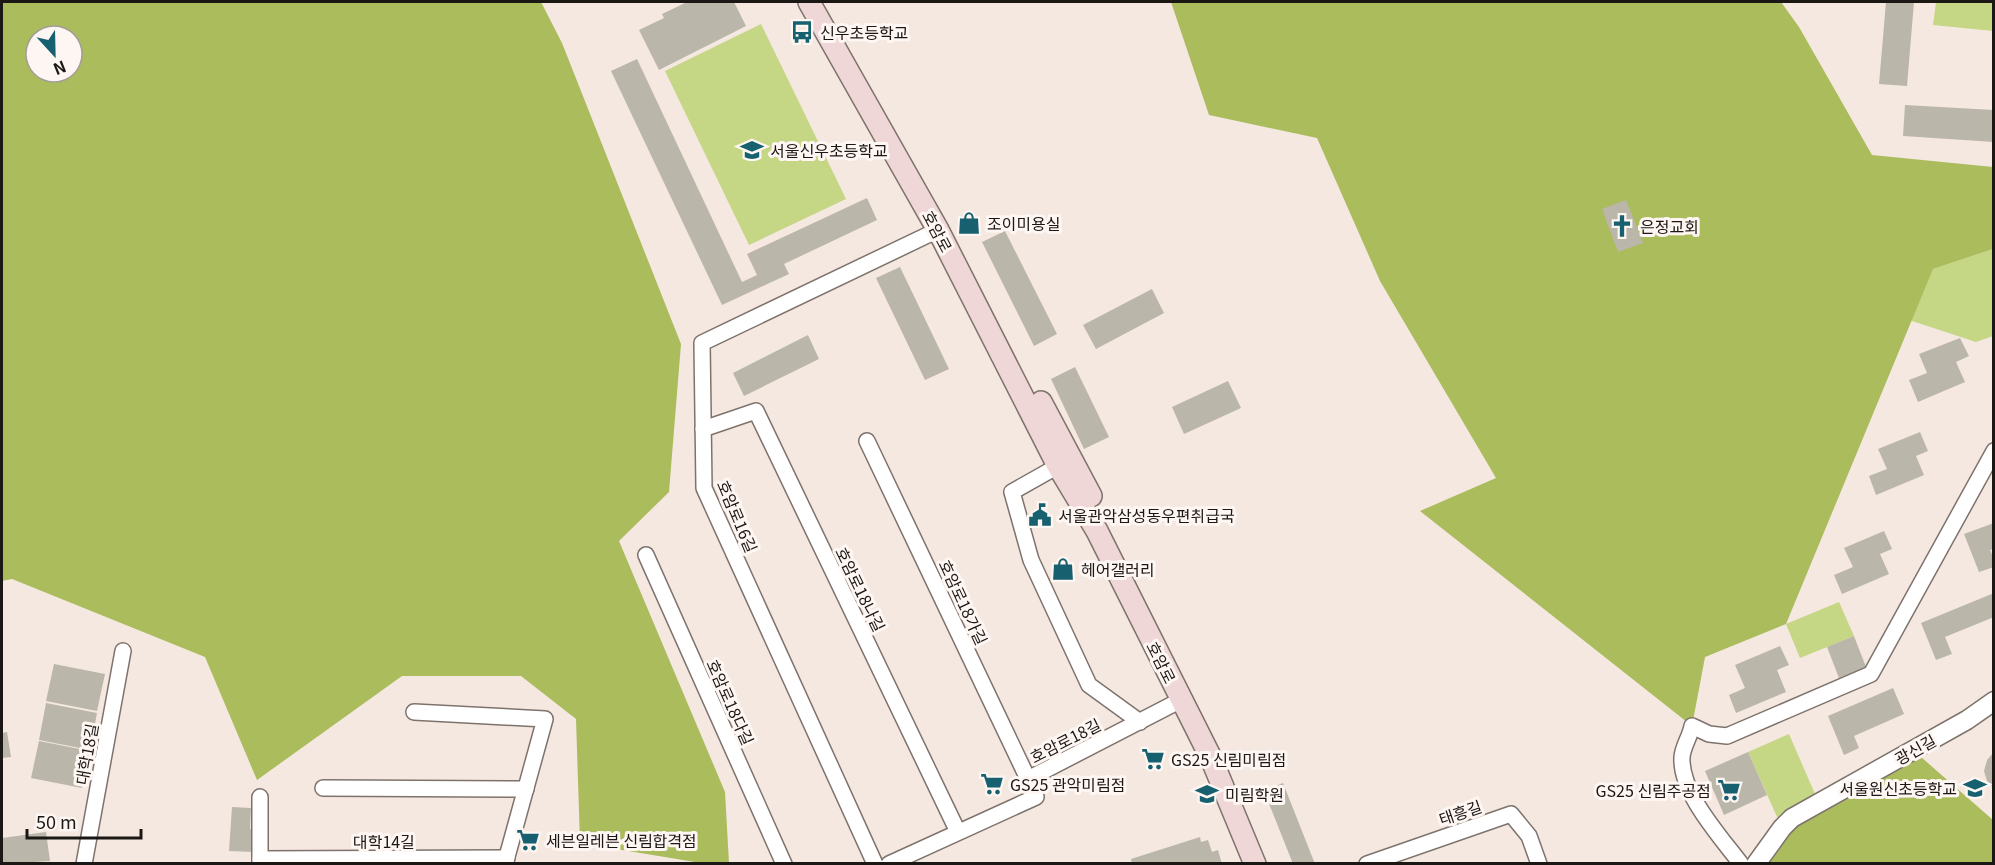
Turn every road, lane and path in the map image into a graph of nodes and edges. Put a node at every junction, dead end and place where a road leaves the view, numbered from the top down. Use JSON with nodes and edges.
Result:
{"nodes":[{"id":1,"x":809,"y":2,"type":"edge"},
{"id":2,"x":822,"y":2,"type":"edge"},
{"id":3,"x":938,"y":230,"type":"junction"},
{"id":4,"x":703,"y":429,"type":"junction"},
{"id":5,"x":867,"y":441,"type":"dead end"},
{"id":6,"x":1994,"y":451,"type":"edge"},
{"id":7,"x":1058,"y":466,"type":"junction"},
{"id":8,"x":646,"y":555,"type":"dead end"},
{"id":9,"x":123,"y":651,"type":"dead end"},
{"id":10,"x":1181,"y":700,"type":"junction"},
{"id":11,"x":1994,"y":701,"type":"edge"},
{"id":12,"x":414,"y":712,"type":"dead end"},
{"id":13,"x":1140,"y":722,"type":"junction"},
{"id":14,"x":1028,"y":779,"type":"junction"},
{"id":15,"x":323,"y":788,"type":"dead end"},
{"id":16,"x":526,"y":789,"type":"junction"},
{"id":17,"x":260,"y":797,"type":"dead end"},
{"id":18,"x":958,"y":832,"type":"junction"},
{"id":19,"x":260,"y":861,"type":"edge"},
{"id":20,"x":506,"y":861,"type":"edge"},
{"id":21,"x":84,"y":864,"type":"edge"},
{"id":22,"x":784,"y":864,"type":"edge"},
{"id":23,"x":875,"y":864,"type":"edge"},
{"id":24,"x":890,"y":864,"type":"edge"},
{"id":25,"x":1255,"y":864,"type":"edge"},
{"id":26,"x":1263,"y":864,"type":"edge"},
{"id":27,"x":1366,"y":864,"type":"edge"},
{"id":28,"x":1539,"y":864,"type":"edge"},
{"id":29,"x":1741,"y":864,"type":"edge"},
{"id":30,"x":1756,"y":864,"type":"edge"}],
"edges":[{"from":1,"to":3,"type":"main road","name":"호암로"},
{"from":2,"to":26,"type":"main road"},
{"from":3,"to":4,"type":"street","name":"호암로16길"},
{"from":3,"to":7,"type":"main road","name":"호암로"},
{"from":4,"to":18,"type":"street","name":"호암로18나길"},
{"from":4,"to":23,"type":"street","name":"호암로16길"},
{"from":5,"to":14,"type":"street","name":"호암로18가길"},
{"from":6,"to":29,"type":"street"},
{"from":7,"to":10,"type":"main road","name":"호암로"},
{"from":7,"to":13,"type":"street"},
{"from":8,"to":22,"type":"street","name":"호암로18다길"},
{"from":9,"to":21,"type":"street","name":"대학18길"},
{"from":10,"to":13,"type":"street","name":"호암로18길"},
{"from":10,"to":25,"type":"main road","name":"호암로"},
{"from":11,"to":30,"type":"street","name":"광신길"},
{"from":12,"to":16,"type":"street","name":"대학14길"},
{"from":13,"to":14,"type":"street","name":"호암로18길"},
{"from":14,"to":18,"type":"street","name":"호암로18길"},
{"from":15,"to":16,"type":"street"},
{"from":16,"to":20,"type":"street","name":"대학14길"},
{"from":17,"to":19,"type":"street","name":"대학14길"},
{"from":18,"to":24,"type":"street","name":"호암로18길"},
{"from":19,"to":20,"type":"street","name":"대학14길"},
{"from":27,"to":28,"type":"street","name":"태흥길"}]}
